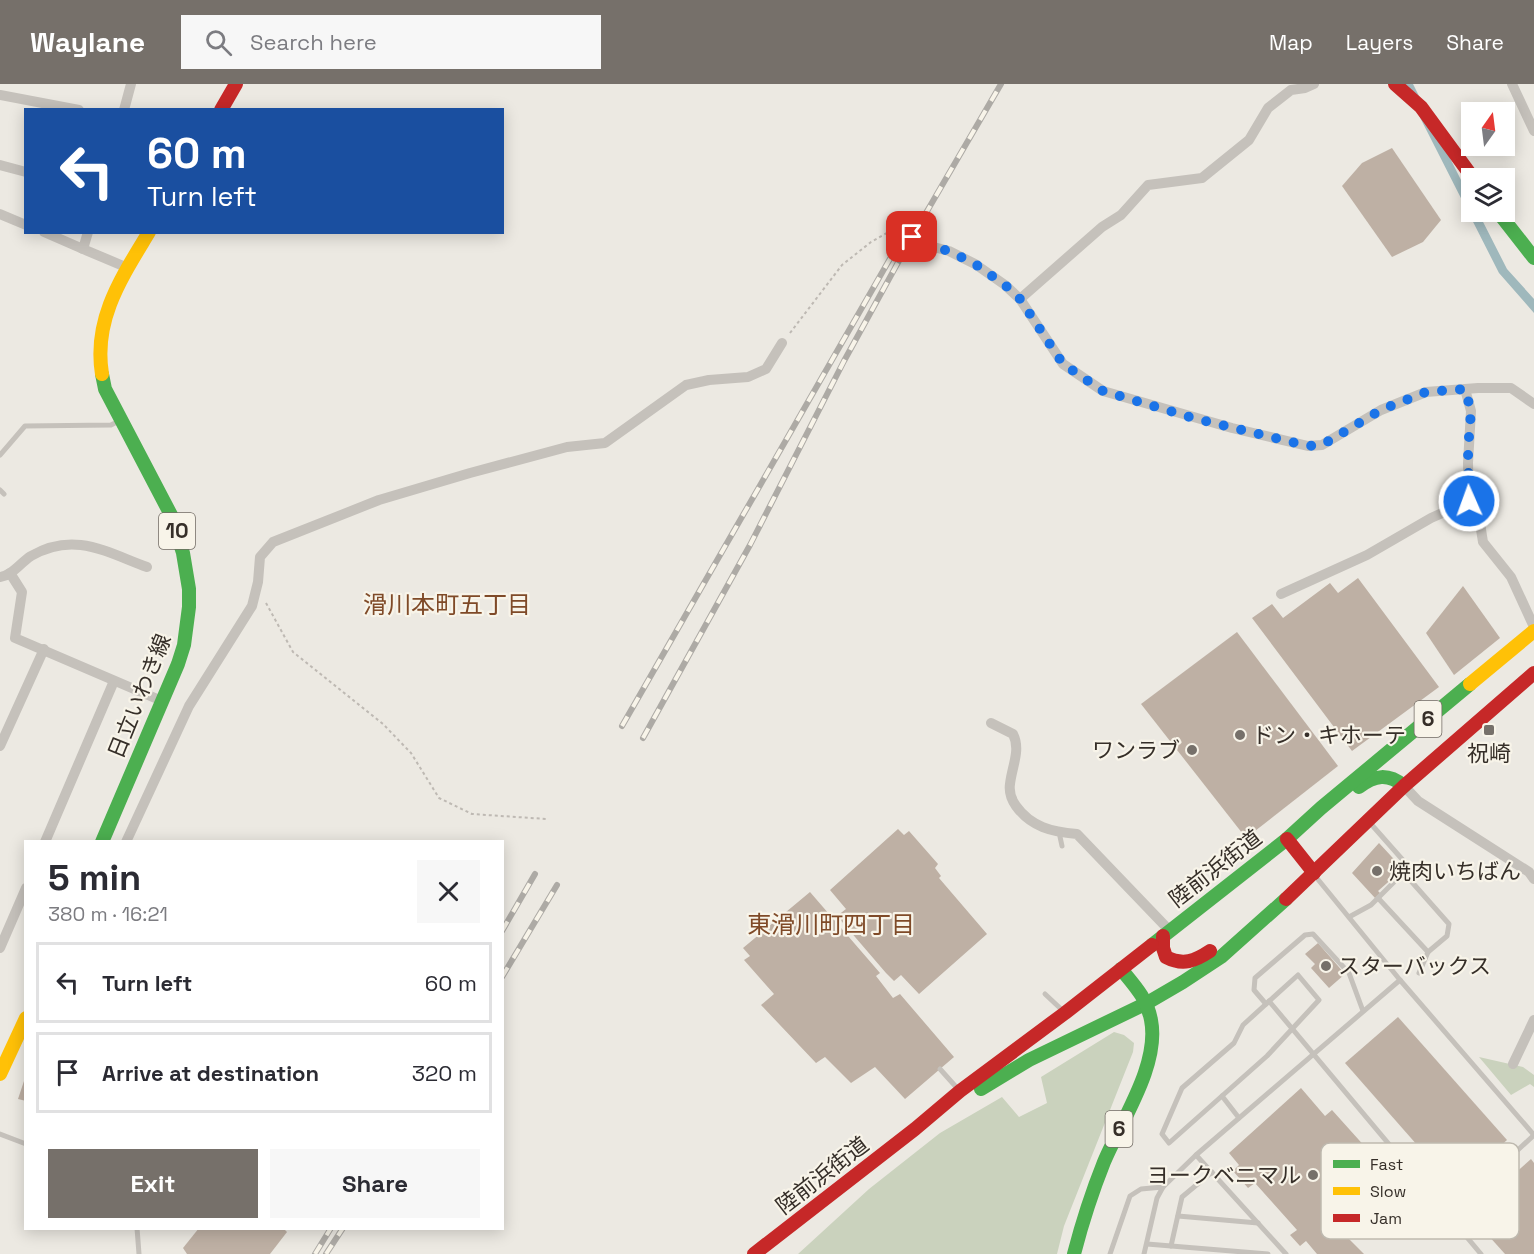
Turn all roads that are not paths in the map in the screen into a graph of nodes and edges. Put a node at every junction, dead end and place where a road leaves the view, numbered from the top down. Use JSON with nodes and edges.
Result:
{"nodes":[{"id":1,"x":131,"y":84,"type":"edge"},
{"id":2,"x":236,"y":84,"type":"edge"},
{"id":3,"x":1314,"y":84,"type":"edge"},
{"id":4,"x":1395,"y":84,"type":"edge"},
{"id":5,"x":1512,"y":84,"type":"edge"},
{"id":6,"x":0,"y":95,"type":"edge"},
{"id":7,"x":68,"y":108,"type":"edge"},
{"id":8,"x":125,"y":108,"type":"edge"},
{"id":9,"x":222,"y":108,"type":"edge"},
{"id":10,"x":1534,"y":130,"type":"edge"},
{"id":11,"x":0,"y":165,"type":"edge"},
{"id":12,"x":1466,"y":168,"type":"edge"},
{"id":13,"x":24,"y":171,"type":"edge"},
{"id":14,"x":2,"y":219,"type":"edge"},
{"id":15,"x":1506,"y":222,"type":"edge"},
{"id":16,"x":24,"y":224,"type":"edge"},
{"id":17,"x":49,"y":234,"type":"edge"},
{"id":18,"x":87,"y":234,"type":"edge"},
{"id":19,"x":148,"y":234,"type":"edge"},
{"id":20,"x":922,"y":244,"type":"road end"},
{"id":21,"x":83,"y":249,"type":"junction"},
{"id":22,"x":1534,"y":258,"type":"edge"},
{"id":23,"x":128,"y":268,"type":"junction"},
{"id":24,"x":1020,"y":299,"type":"junction"},
{"id":25,"x":782,"y":343,"type":"road end"},
{"id":26,"x":1465,"y":389,"type":"junction"},
{"id":27,"x":1534,"y":404,"type":"edge"},
{"id":28,"x":121,"y":420,"type":"junction"},
{"id":29,"x":0,"y":455,"type":"edge"},
{"id":30,"x":1469,"y":501,"type":"junction"},
{"id":31,"x":147,"y":567,"type":"dead end"},
{"id":32,"x":5,"y":575,"type":"edge"},
{"id":33,"x":1281,"y":594,"type":"dead end"},
{"id":34,"x":1534,"y":629,"type":"edge"},
{"id":35,"x":44,"y":649,"type":"junction"},
{"id":36,"x":1534,"y":673,"type":"edge"},
{"id":37,"x":114,"y":681,"type":"junction"},
{"id":38,"x":162,"y":701,"type":"junction"},
{"id":39,"x":991,"y":723,"type":"dead end"},
{"id":40,"x":0,"y":745,"type":"edge"},
{"id":41,"x":1404,"y":786,"type":"junction"},
{"id":42,"x":1321,"y":808,"type":"junction"},
{"id":43,"x":1368,"y":821,"type":"junction"},
{"id":44,"x":1059,"y":832,"type":"junction"},
{"id":45,"x":1287,"y":838,"type":"junction"},
{"id":46,"x":46,"y":840,"type":"edge"},
{"id":47,"x":103,"y":840,"type":"edge"},
{"id":48,"x":127,"y":840,"type":"edge"},
{"id":49,"x":1062,"y":846,"type":"dead end"},
{"id":50,"x":1403,"y":872,"type":"junction"},
{"id":51,"x":1314,"y":873,"type":"junction"},
{"id":52,"x":1534,"y":879,"type":"edge"},
{"id":53,"x":24,"y":893,"type":"edge"},
{"id":54,"x":1378,"y":898,"type":"junction"},
{"id":55,"x":1349,"y":917,"type":"junction"},
{"id":56,"x":1252,"y":931,"type":"junction"},
{"id":57,"x":1167,"y":933,"type":"junction"},
{"id":58,"x":0,"y":948,"type":"edge"},
{"id":59,"x":1428,"y":951,"type":"junction"},
{"id":60,"x":1121,"y":969,"type":"junction"},
{"id":61,"x":1419,"y":973,"type":"dead end"},
{"id":62,"x":1400,"y":980,"type":"junction"},
{"id":63,"x":1045,"y":993,"type":"dead end"},
{"id":64,"x":1147,"y":1003,"type":"junction"},
{"id":65,"x":1267,"y":1003,"type":"junction"},
{"id":66,"x":1363,"y":1011,"type":"junction"},
{"id":67,"x":1065,"y":1013,"type":"junction"},
{"id":68,"x":1534,"y":1020,"type":"edge"},
{"id":69,"x":24,"y":1021,"type":"edge"},
{"id":70,"x":1292,"y":1029,"type":"junction"},
{"id":71,"x":6,"y":1046,"type":"edge"},
{"id":72,"x":1312,"y":1054,"type":"junction"},
{"id":73,"x":1513,"y":1064,"type":"dead end"},
{"id":74,"x":940,"y":1069,"type":"dead end"},
{"id":75,"x":0,"y":1074,"type":"edge"},
{"id":76,"x":960,"y":1091,"type":"junction"},
{"id":77,"x":1222,"y":1096,"type":"junction"},
{"id":78,"x":1239,"y":1118,"type":"junction"},
{"id":79,"x":915,"y":1130,"type":"junction"},
{"id":80,"x":0,"y":1134,"type":"edge"},
{"id":81,"x":1534,"y":1135,"type":"edge"},
{"id":82,"x":24,"y":1143,"type":"edge"},
{"id":83,"x":1387,"y":1143,"type":"edge"},
{"id":84,"x":1519,"y":1149,"type":"edge"},
{"id":85,"x":1196,"y":1155,"type":"junction"},
{"id":86,"x":1212,"y":1172,"type":"junction"},
{"id":87,"x":1163,"y":1187,"type":"junction"},
{"id":88,"x":1178,"y":1216,"type":"junction"},
{"id":89,"x":1258,"y":1223,"type":"junction"},
{"id":90,"x":137,"y":1230,"type":"edge"},
{"id":91,"x":1468,"y":1239,"type":"edge"},
{"id":92,"x":1147,"y":1244,"type":"junction"},
{"id":93,"x":1171,"y":1246,"type":"junction"},
{"id":94,"x":139,"y":1254,"type":"edge"},
{"id":95,"x":754,"y":1254,"type":"edge"},
{"id":96,"x":1074,"y":1254,"type":"edge"},
{"id":97,"x":1110,"y":1254,"type":"edge"},
{"id":98,"x":1144,"y":1254,"type":"edge"},
{"id":99,"x":1268,"y":1254,"type":"edge"},
{"id":100,"x":1286,"y":1254,"type":"edge"},
{"id":101,"x":1481,"y":1254,"type":"edge"}],
"edges":[{"from":1,"to":8,"type":"street"},
{"from":2,"to":9,"type":"main road"},
{"from":3,"to":24,"type":"street"},
{"from":4,"to":12,"type":"main road"},
{"from":5,"to":10,"type":"street"},
{"from":6,"to":7,"type":"street"},
{"from":11,"to":13,"type":"street"},
{"from":14,"to":16,"type":"street"},
{"from":15,"to":22,"type":"main road"},
{"from":17,"to":21,"type":"street"},
{"from":18,"to":21,"type":"street"},
{"from":19,"to":23,"type":"main road","name":"日立いわき線","number":"10"},
{"from":20,"to":24,"type":"street"},
{"from":21,"to":23,"type":"street"},
{"from":23,"to":28,"type":"main road","name":"日立いわき線","number":"10"},
{"from":24,"to":26,"type":"street"},
{"from":25,"to":48,"type":"street"},
{"from":26,"to":27,"type":"street"},
{"from":26,"to":30,"type":"street"},
{"from":28,"to":29,"type":"lane"},
{"from":28,"to":38,"type":"main road","name":"日立いわき線","number":"10"},
{"from":30,"to":33,"type":"street"},
{"from":30,"to":34,"type":"street"},
{"from":31,"to":32,"type":"street"},
{"from":32,"to":35,"type":"street"},
{"from":34,"to":42,"type":"main road","name":"陸前浜街道","number":"6"},
{"from":35,"to":37,"type":"street"},
{"from":35,"to":40,"type":"street"},
{"from":36,"to":41,"type":"main road","name":"陸前浜街道","number":"6"},
{"from":37,"to":38,"type":"street"},
{"from":37,"to":46,"type":"street"},
{"from":38,"to":47,"type":"main road","name":"日立いわき線","number":"10"},
{"from":39,"to":44,"type":"street"},
{"from":41,"to":42,"type":"main road"},
{"from":41,"to":43,"type":"main road","name":"陸前浜街道","number":"6"},
{"from":41,"to":52,"type":"street"},
{"from":42,"to":45,"type":"main road","name":"陸前浜街道","number":"6"},
{"from":43,"to":50,"type":"lane"},
{"from":43,"to":51,"type":"main road","name":"陸前浜街道","number":"6"},
{"from":44,"to":49,"type":"lane"},
{"from":44,"to":57,"type":"street"},
{"from":45,"to":51,"type":"main road"},
{"from":45,"to":57,"type":"main road","name":"陸前浜街道","number":"6"},
{"from":50,"to":54,"type":"lane"},
{"from":50,"to":59,"type":"lane"},
{"from":51,"to":55,"type":"lane"},
{"from":51,"to":56,"type":"main road","name":"陸前浜街道","number":"6"},
{"from":53,"to":58,"type":"street"},
{"from":54,"to":55,"type":"lane"},
{"from":54,"to":59,"type":"lane"},
{"from":55,"to":62,"type":"lane"},
{"from":56,"to":57,"type":"main road"},
{"from":56,"to":64,"type":"main road","name":"陸前浜街道","number":"6"},
{"from":57,"to":60,"type":"main road","name":"陸前浜街道","number":"6"},
{"from":59,"to":61,"type":"lane"},
{"from":60,"to":64,"type":"main road"},
{"from":60,"to":67,"type":"main road","name":"陸前浜街道","number":"6"},
{"from":62,"to":66,"type":"lane"},
{"from":62,"to":81,"type":"lane"},
{"from":63,"to":67,"type":"lane"},
{"from":64,"to":79,"type":"main road","name":"陸前浜街道","number":"6"},
{"from":64,"to":96,"type":"main road","number":"6"},
{"from":65,"to":66,"type":"lane"},
{"from":65,"to":70,"type":"lane"},
{"from":65,"to":70,"type":"lane"},
{"from":65,"to":77,"type":"lane"},
{"from":66,"to":72,"type":"lane"},
{"from":67,"to":76,"type":"main road","name":"陸前浜街道","number":"6"},
{"from":68,"to":73,"type":"street"},
{"from":69,"to":71,"type":"main road"},
{"from":70,"to":72,"type":"lane"},
{"from":70,"to":77,"type":"lane"},
{"from":71,"to":75,"type":"main road"},
{"from":72,"to":78,"type":"lane"},
{"from":72,"to":83,"type":"lane"},
{"from":74,"to":76,"type":"lane"},
{"from":76,"to":79,"type":"main road","name":"陸前浜街道","number":"6"},
{"from":77,"to":78,"type":"lane"},
{"from":78,"to":85,"type":"lane"},
{"from":79,"to":95,"type":"main road","name":"陸前浜街道","number":"6"},
{"from":80,"to":82,"type":"lane"},
{"from":81,"to":84,"type":"lane"},
{"from":85,"to":86,"type":"lane"},
{"from":85,"to":87,"type":"lane"},
{"from":86,"to":88,"type":"lane"},
{"from":86,"to":89,"type":"lane"},
{"from":87,"to":92,"type":"lane"},
{"from":87,"to":97,"type":"lane"},
{"from":88,"to":89,"type":"lane"},
{"from":88,"to":93,"type":"lane"},
{"from":89,"to":100,"type":"lane"},
{"from":90,"to":94,"type":"lane"},
{"from":91,"to":101,"type":"lane"},
{"from":92,"to":93,"type":"lane"},
{"from":92,"to":98,"type":"lane"},
{"from":93,"to":99,"type":"lane"}]}
